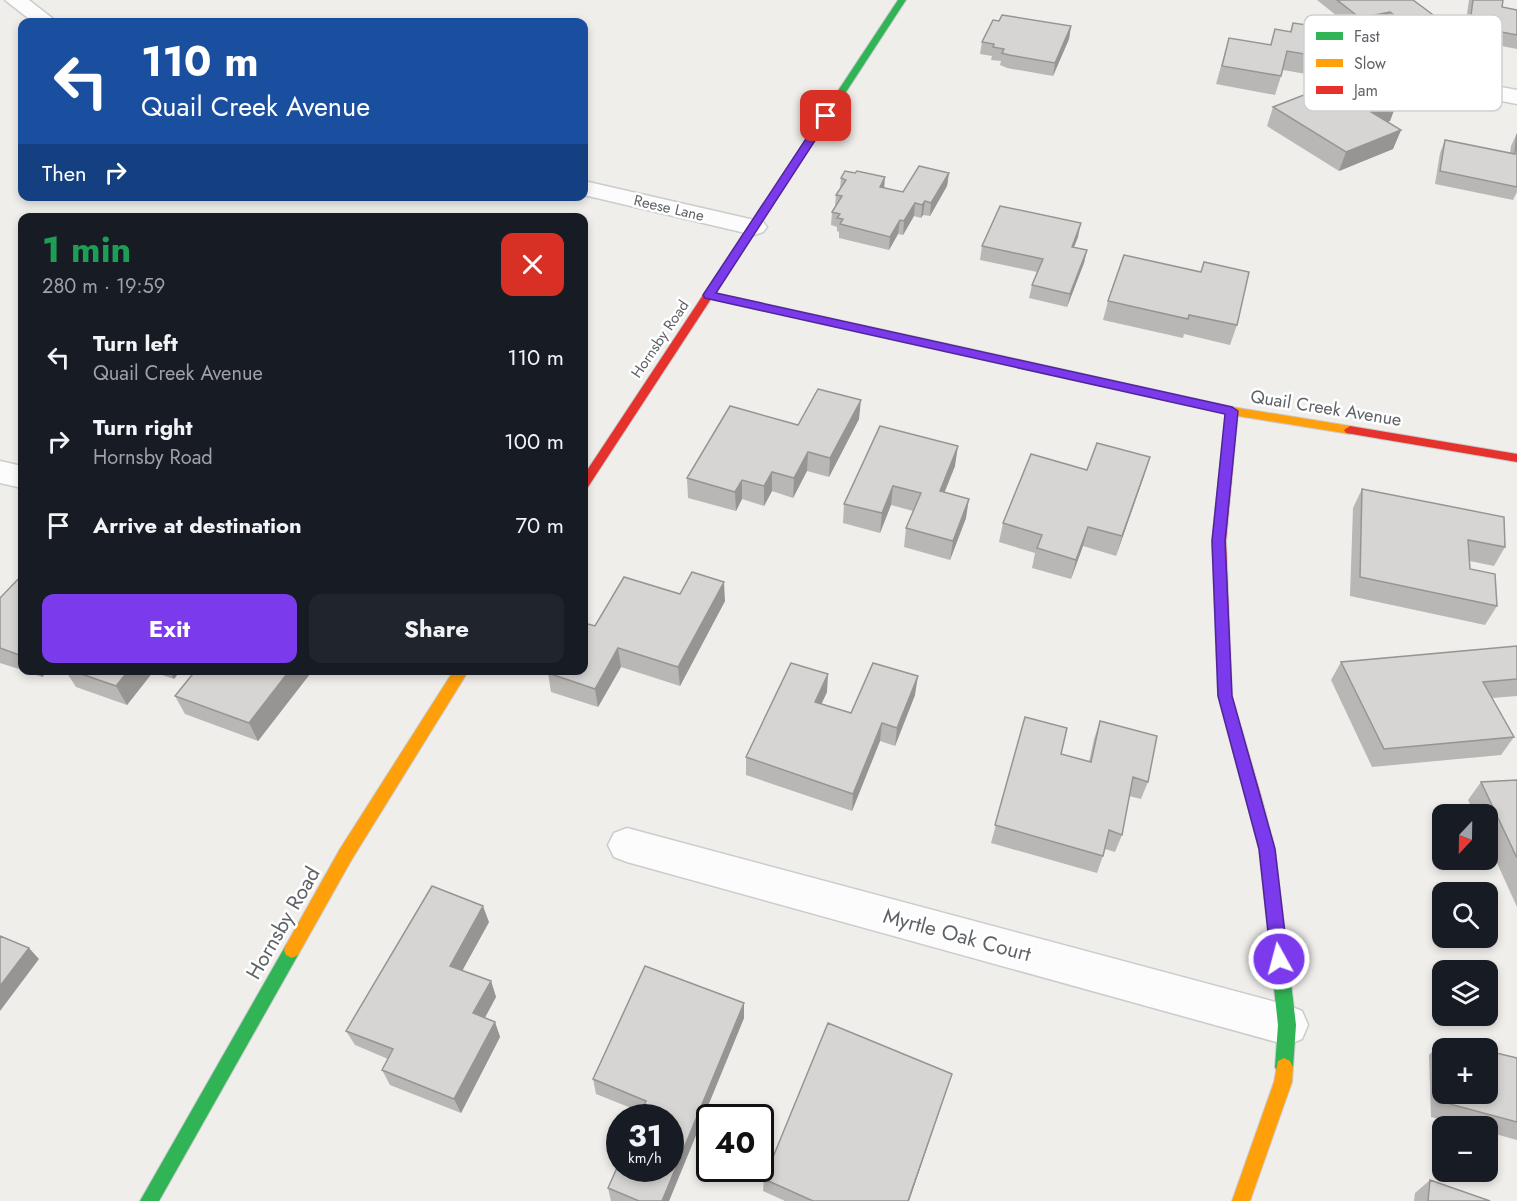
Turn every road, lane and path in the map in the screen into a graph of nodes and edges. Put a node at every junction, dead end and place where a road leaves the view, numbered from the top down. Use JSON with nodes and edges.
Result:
{"nodes":[{"id":1,"x":15,"y":0,"type":"edge"},
{"id":2,"x":902,"y":0,"type":"edge"},
{"id":3,"x":40,"y":18,"type":"edge"},
{"id":4,"x":1502,"y":94,"type":"edge"},
{"id":5,"x":1517,"y":97,"type":"edge"},
{"id":6,"x":588,"y":189,"type":"edge"},
{"id":7,"x":754,"y":227,"type":"junction"},
{"id":8,"x":709,"y":295,"type":"junction"},
{"id":9,"x":1232,"y":411,"type":"junction"},
{"id":10,"x":1517,"y":458,"type":"edge"},
{"id":11,"x":0,"y":472,"type":"edge"},
{"id":12,"x":18,"y":476,"type":"edge"},
{"id":13,"x":588,"y":478,"type":"edge"},
{"id":14,"x":459,"y":675,"type":"edge"},
{"id":15,"x":627,"y":845,"type":"dead end"},
{"id":16,"x":1287,"y":1025,"type":"junction"},
{"id":17,"x":149,"y":1201,"type":"edge"},
{"id":18,"x":1241,"y":1201,"type":"edge"}],
"edges":[{"from":1,"to":3,"type":"street"},
{"from":2,"to":7,"type":"street","name":"Hornsby Road"},
{"from":4,"to":5,"type":"street"},
{"from":6,"to":7,"type":"street","name":"Reese Lane"},
{"from":7,"to":8,"type":"street","name":"Hornsby Road"},
{"from":8,"to":9,"type":"street","name":"Quail Creek Avenue"},
{"from":8,"to":13,"type":"street","name":"Hornsby Road"},
{"from":9,"to":10,"type":"street","name":"Quail Creek Avenue"},
{"from":9,"to":16,"type":"street"},
{"from":11,"to":12,"type":"street"},
{"from":14,"to":17,"type":"street","name":"Hornsby Road"},
{"from":15,"to":16,"type":"street","name":"Myrtle Oak Court"},
{"from":16,"to":18,"type":"street"}]}
